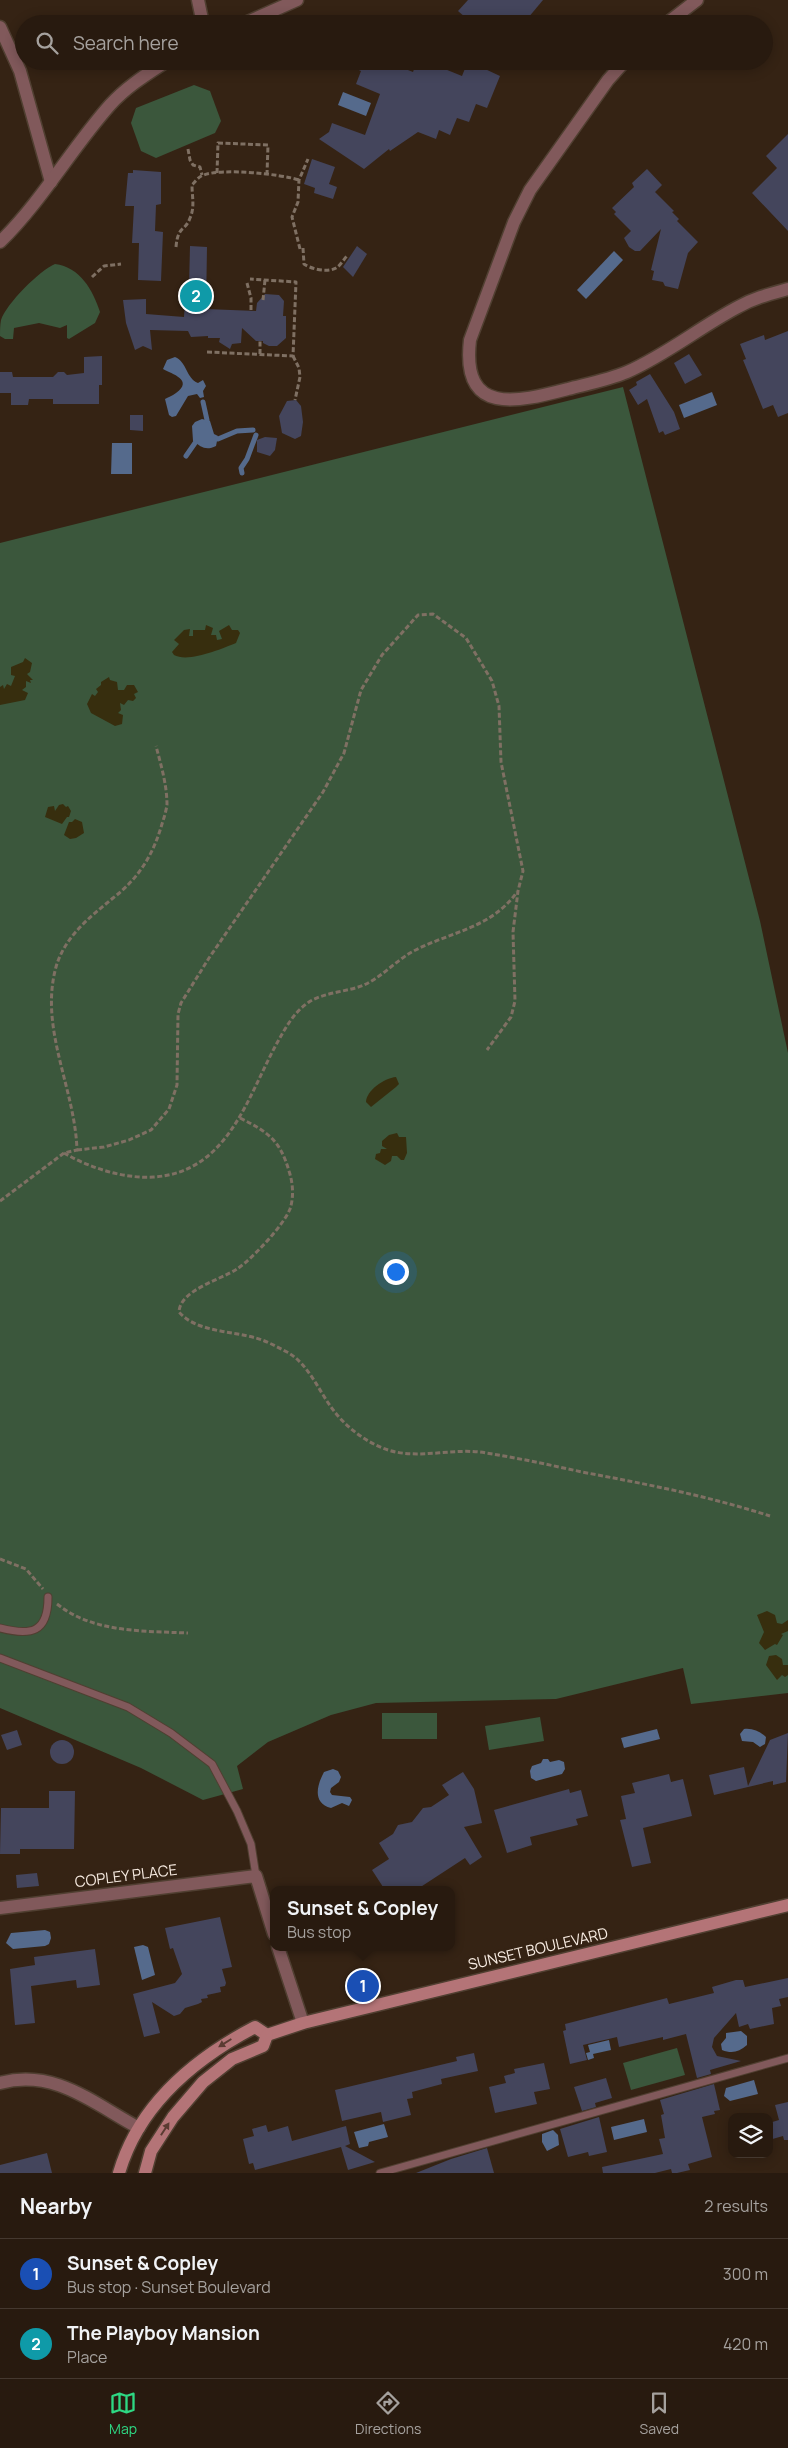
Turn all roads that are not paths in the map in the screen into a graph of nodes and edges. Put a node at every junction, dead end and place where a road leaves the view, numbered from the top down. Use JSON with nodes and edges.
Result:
{"nodes":[{"id":1,"x":198,"y":0,"type":"edge"},
{"id":2,"x":297,"y":0,"type":"edge"},
{"id":3,"x":698,"y":0,"type":"edge"},
{"id":4,"x":201,"y":15,"type":"edge"},
{"id":5,"x":263,"y":15,"type":"edge"},
{"id":6,"x":678,"y":15,"type":"edge"},
{"id":7,"x":0,"y":27,"type":"edge"},
{"id":8,"x":15,"y":60,"type":"edge"},
{"id":9,"x":20,"y":70,"type":"edge"},
{"id":10,"x":153,"y":70,"type":"edge"},
{"id":11,"x":617,"y":70,"type":"edge"},
{"id":12,"x":51,"y":182,"type":"junction"},
{"id":13,"x":0,"y":242,"type":"edge"},
{"id":14,"x":788,"y":289,"type":"edge"},
{"id":15,"x":48,"y":1597,"type":"road end"},
{"id":16,"x":0,"y":1628,"type":"edge"},
{"id":17,"x":0,"y":1658,"type":"edge"},
{"id":18,"x":256,"y":1876,"type":"junction"},
{"id":19,"x":788,"y":1904,"type":"edge"},
{"id":20,"x":0,"y":1908,"type":"edge"},
{"id":21,"x":270,"y":1921,"type":"edge"},
{"id":22,"x":279,"y":1951,"type":"edge"},
{"id":23,"x":303,"y":2023,"type":"junction"},
{"id":24,"x":268,"y":2035,"type":"junction"},
{"id":25,"x":788,"y":2058,"type":"edge"},
{"id":26,"x":0,"y":2083,"type":"edge"},
{"id":27,"x":139,"y":2128,"type":"junction"},
{"id":28,"x":119,"y":2173,"type":"edge"},
{"id":29,"x":145,"y":2173,"type":"edge"},
{"id":30,"x":380,"y":2173,"type":"edge"}],
"edges":[{"from":1,"to":4,"type":"street"},
{"from":2,"to":5,"type":"street"},
{"from":3,"to":6,"type":"street"},
{"from":7,"to":8,"type":"street"},
{"from":9,"to":12,"type":"street"},
{"from":10,"to":12,"type":"street"},
{"from":11,"to":14,"type":"street"},
{"from":12,"to":13,"type":"street"},
{"from":15,"to":16,"type":"lane"},
{"from":17,"to":18,"type":"lane"},
{"from":18,"to":20,"type":"street","name":"COPLEY PLACE"},
{"from":18,"to":21,"type":"street"},
{"from":19,"to":23,"type":"main road","name":"SUNSET BOULEVARD"},
{"from":22,"to":23,"type":"street"},
{"from":23,"to":24,"type":"main road","name":"SUNSET BOULEVARD"},
{"from":24,"to":27,"type":"main road","name":"SUNSET BOULEVARD","one_way":true},
{"from":29,"to":24,"type":"main road","name":"SUNSET BOULEVARD","one_way":true},
{"from":25,"to":30,"type":"lane"},
{"from":26,"to":27,"type":"street"},
{"from":27,"to":28,"type":"main road","name":"SUNSET BOULEVARD"}]}
